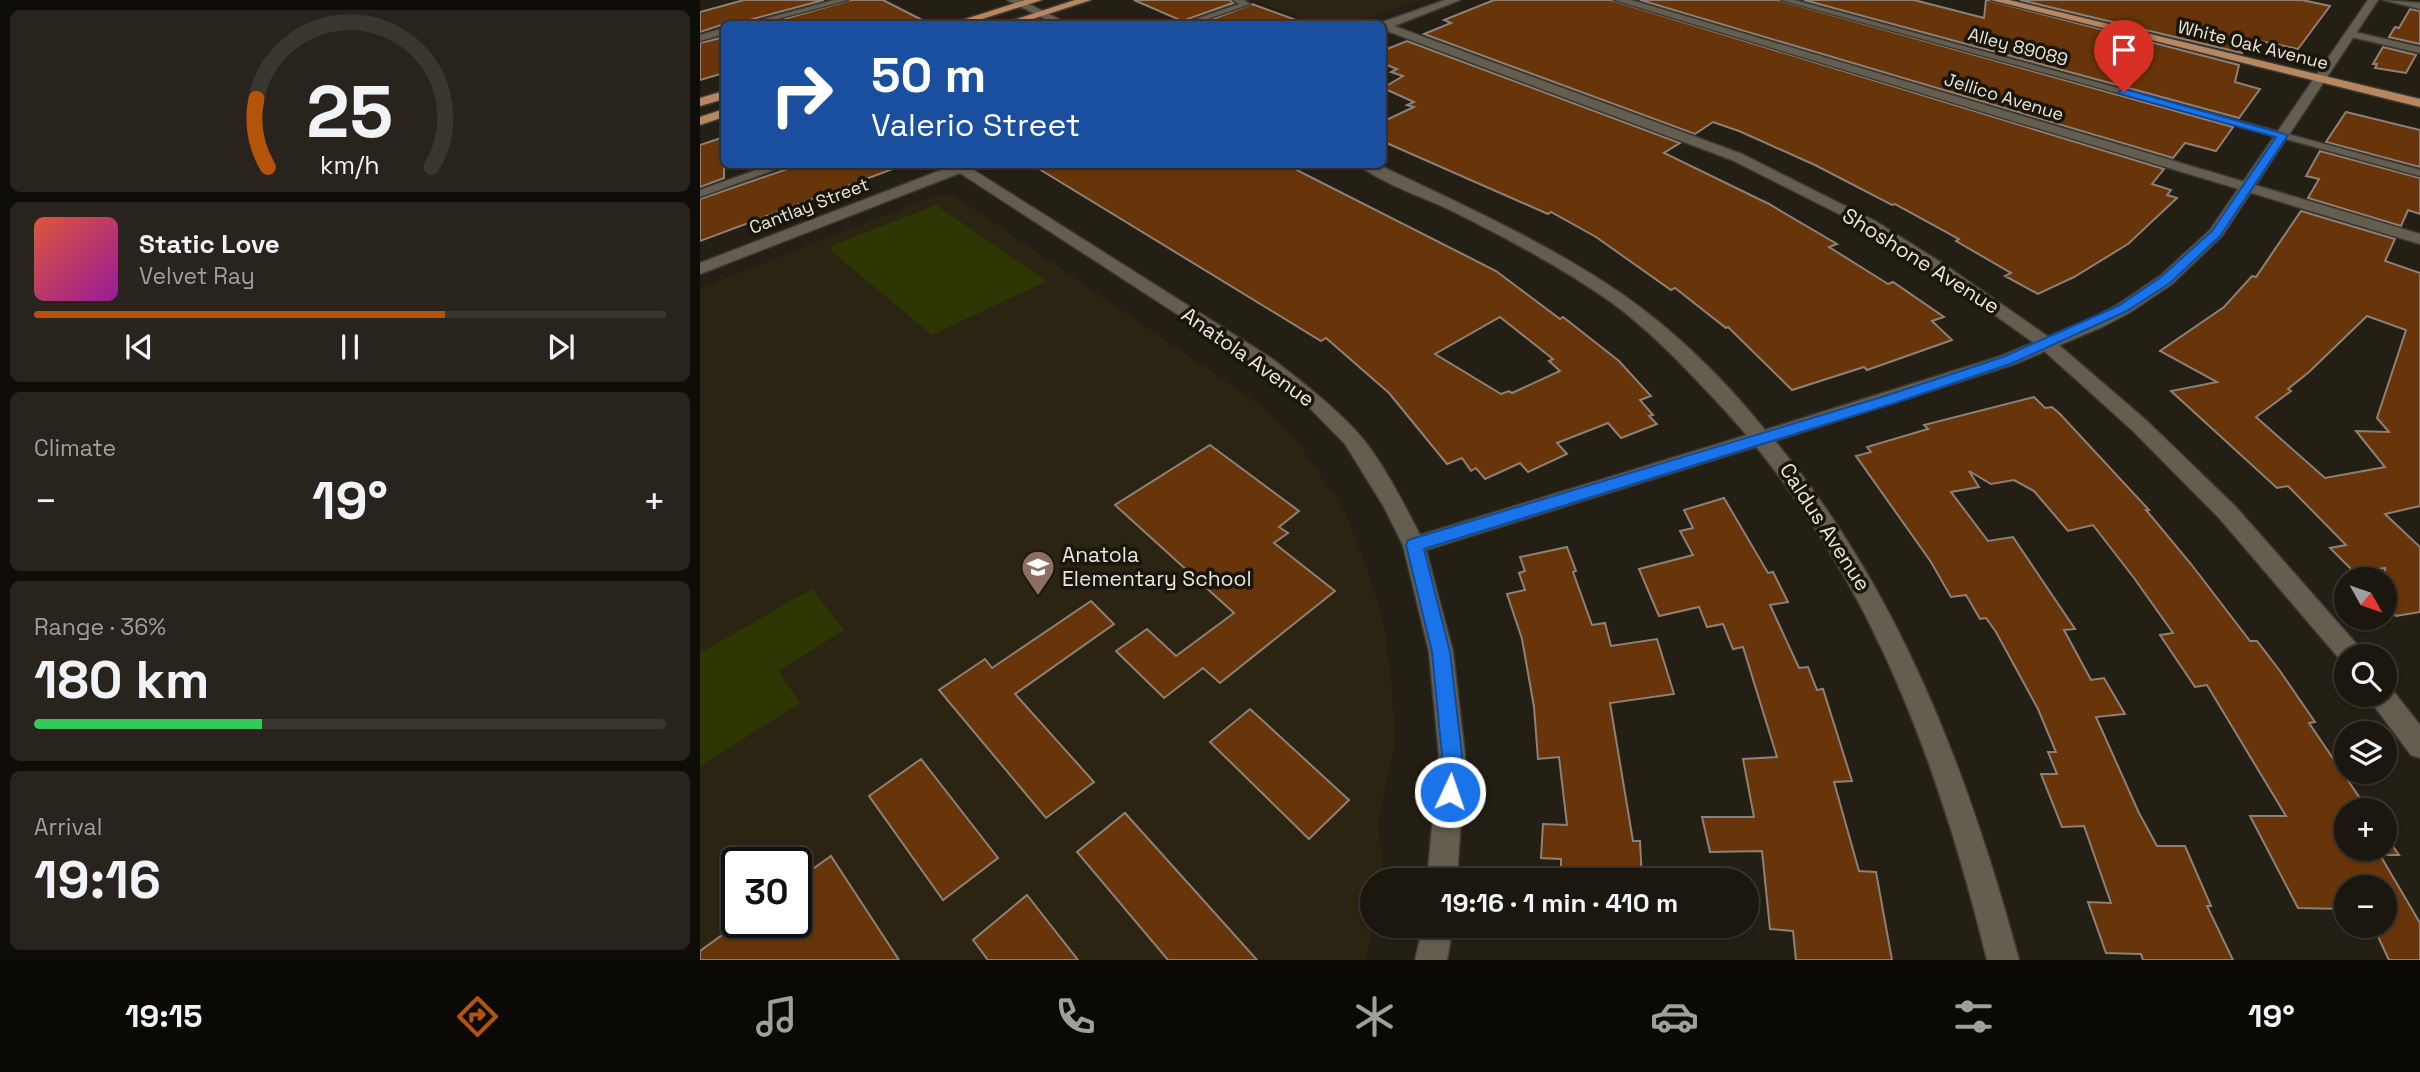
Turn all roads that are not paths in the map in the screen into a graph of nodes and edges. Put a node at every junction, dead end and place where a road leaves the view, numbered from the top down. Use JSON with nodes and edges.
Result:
{"nodes":[{"id":1,"x":844,"y":0,"type":"edge"},
{"id":2,"x":1037,"y":0,"type":"edge"},
{"id":3,"x":1086,"y":0,"type":"edge"},
{"id":4,"x":1237,"y":0,"type":"edge"},
{"id":5,"x":1455,"y":0,"type":"edge"},
{"id":6,"x":1619,"y":0,"type":"edge"},
{"id":7,"x":1785,"y":0,"type":"edge"},
{"id":8,"x":1996,"y":0,"type":"edge"},
{"id":9,"x":2373,"y":0,"type":"edge"},
{"id":10,"x":2389,"y":0,"type":"edge"},
{"id":11,"x":1017,"y":2,"type":"edge"},
{"id":12,"x":2420,"y":6,"type":"edge"},
{"id":13,"x":1041,"y":14,"type":"junction"},
{"id":14,"x":762,"y":21,"type":"edge"},
{"id":15,"x":964,"y":21,"type":"edge"},
{"id":16,"x":1017,"y":21,"type":"edge"},
{"id":17,"x":1056,"y":21,"type":"edge"},
{"id":18,"x":1195,"y":21,"type":"edge"},
{"id":19,"x":1386,"y":25,"type":"edge"},
{"id":20,"x":1386,"y":27,"type":"edge"},
{"id":21,"x":721,"y":33,"type":"edge"},
{"id":22,"x":2350,"y":34,"type":"junction"},
{"id":23,"x":700,"y":38,"type":"edge"},
{"id":24,"x":2420,"y":50,"type":"edge"},
{"id":25,"x":2319,"y":79,"type":"junction"},
{"id":26,"x":721,"y":96,"type":"edge"},
{"id":27,"x":700,"y":102,"type":"edge"},
{"id":28,"x":2420,"y":103,"type":"edge"},
{"id":29,"x":721,"y":114,"type":"edge"},
{"id":30,"x":700,"y":121,"type":"edge"},
{"id":31,"x":2282,"y":135,"type":"junction"},
{"id":32,"x":774,"y":168,"type":"edge"},
{"id":33,"x":961,"y":168,"type":"edge"},
{"id":34,"x":969,"y":168,"type":"edge"},
{"id":35,"x":1372,"y":168,"type":"edge"},
{"id":36,"x":2420,"y":173,"type":"edge"},
{"id":37,"x":2247,"y":187,"type":"junction"},
{"id":38,"x":700,"y":194,"type":"edge"},
{"id":39,"x":2420,"y":239,"type":"edge"},
{"id":40,"x":700,"y":269,"type":"edge"},
{"id":41,"x":2047,"y":344,"type":"junction"},
{"id":42,"x":1764,"y":437,"type":"junction"},
{"id":43,"x":1414,"y":545,"type":"junction"},
{"id":44,"x":2342,"y":644,"type":"edge"},
{"id":45,"x":2390,"y":707,"type":"edge"},
{"id":46,"x":2420,"y":746,"type":"edge"},
{"id":47,"x":1444,"y":868,"type":"edge"},
{"id":48,"x":1436,"y":938,"type":"edge"},
{"id":49,"x":1431,"y":960,"type":"edge"},
{"id":50,"x":2003,"y":960,"type":"edge"}],
"edges":[{"from":1,"to":14,"type":"lane"},
{"from":2,"to":11,"type":"main road"},
{"from":3,"to":13,"type":"main road"},
{"from":4,"to":18,"type":"lane"},
{"from":5,"to":19,"type":"street"},
{"from":6,"to":37,"type":"street","name":"Jellico Avenue"},
{"from":7,"to":31,"type":"lane","name":"Alley 89089"},
{"from":8,"to":25,"type":"main road","name":"White Oak Avenue"},
{"from":9,"to":22,"type":"street"},
{"from":10,"to":12,"type":"street"},
{"from":11,"to":13,"type":"street"},
{"from":11,"to":15,"type":"main road"},
{"from":13,"to":16,"type":"main road"},
{"from":13,"to":17,"type":"street"},
{"from":20,"to":41,"type":"street","name":"Shoshone Avenue"},
{"from":21,"to":23,"type":"lane"},
{"from":22,"to":24,"type":"lane"},
{"from":22,"to":25,"type":"street"},
{"from":25,"to":28,"type":"main road","name":"White Oak Avenue"},
{"from":25,"to":31,"type":"street"},
{"from":26,"to":27,"type":"main road"},
{"from":29,"to":30,"type":"main road"},
{"from":31,"to":36,"type":"lane","name":"Alley 89089"},
{"from":31,"to":37,"type":"street"},
{"from":32,"to":38,"type":"lane"},
{"from":33,"to":40,"type":"street","name":"Cantlay Street"},
{"from":34,"to":43,"type":"street","name":"Anatola Avenue"},
{"from":35,"to":42,"type":"street","name":"Caldus Avenue"},
{"from":37,"to":39,"type":"street","name":"Jellico Avenue"},
{"from":37,"to":41,"type":"street"},
{"from":41,"to":42,"type":"street"},
{"from":41,"to":44,"type":"street","name":"Shoshone Avenue"},
{"from":42,"to":43,"type":"street"},
{"from":42,"to":50,"type":"street","name":"Caldus Avenue"},
{"from":43,"to":47,"type":"street","name":"Anatola Avenue"},
{"from":45,"to":46,"type":"street"},
{"from":48,"to":49,"type":"street"}]}
